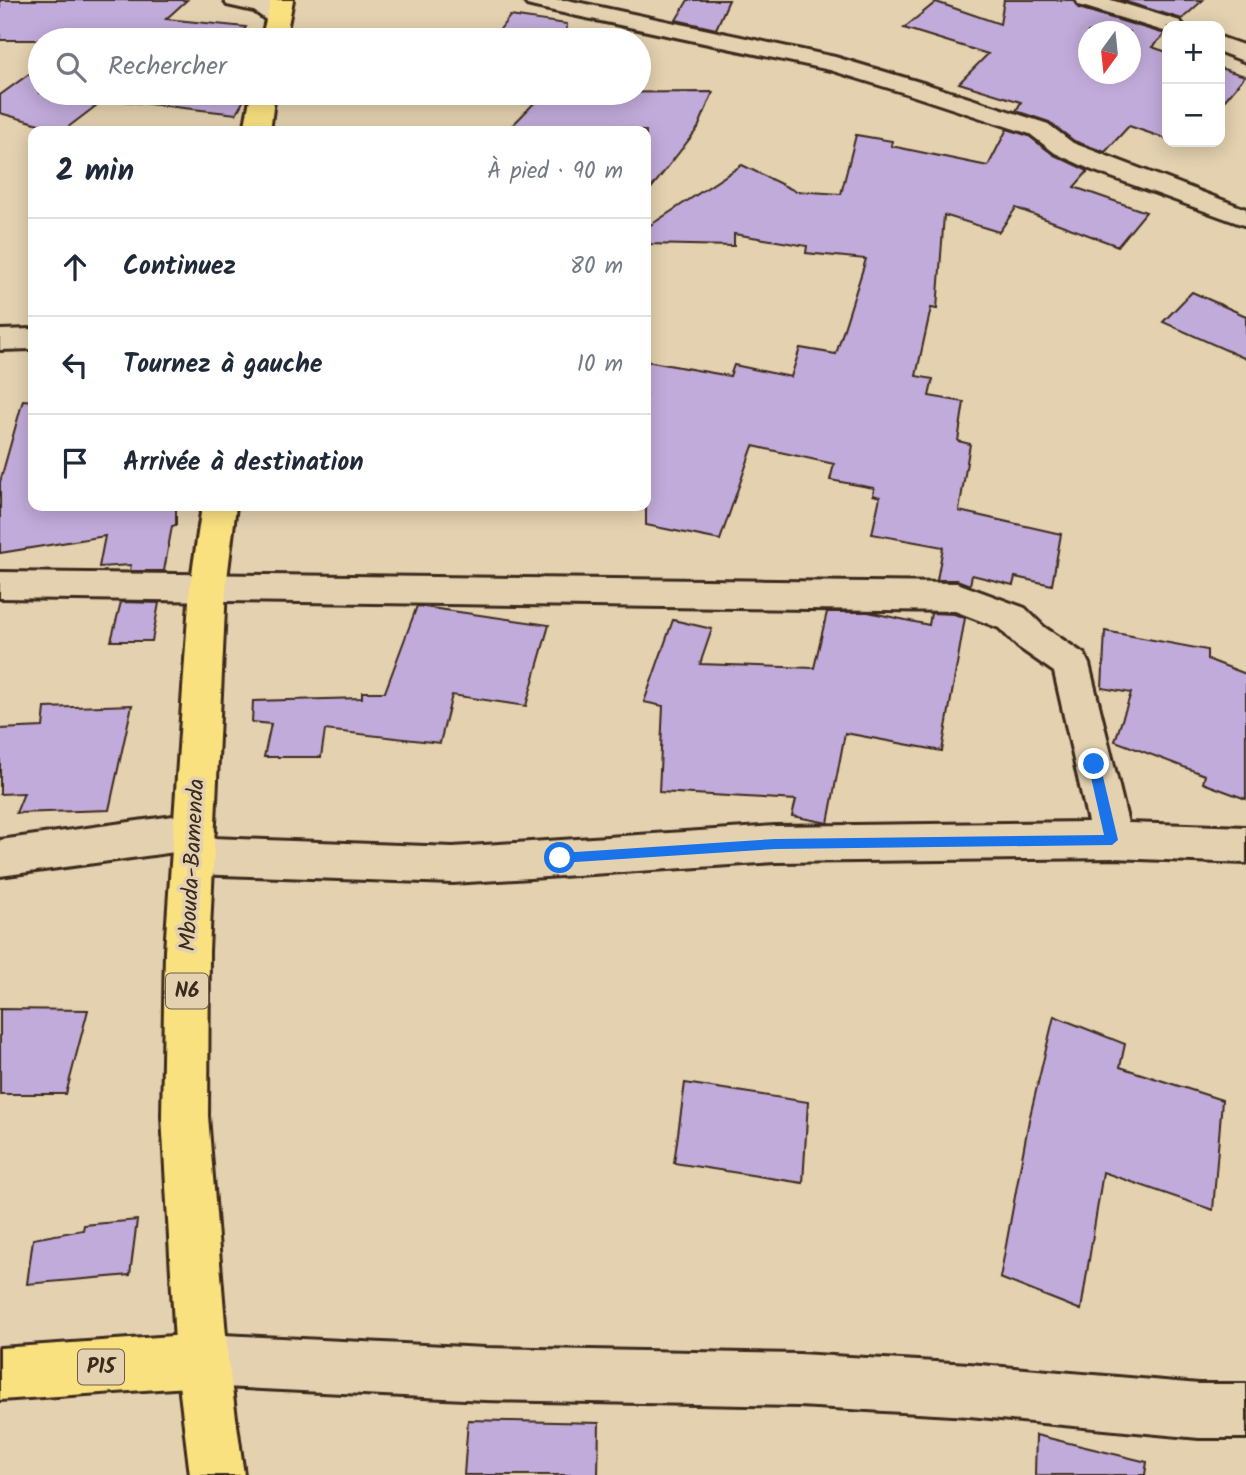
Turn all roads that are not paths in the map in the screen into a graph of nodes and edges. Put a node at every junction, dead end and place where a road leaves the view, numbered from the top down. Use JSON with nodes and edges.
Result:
{"nodes":[{"id":1,"x":234,"y":0,"type":"edge"},
{"id":2,"x":536,"y":0,"type":"edge"},
{"id":3,"x":1087,"y":0,"type":"edge"},
{"id":4,"x":277,"y":19,"type":"edge"},
{"id":5,"x":1162,"y":23,"type":"edge"},
{"id":6,"x":1225,"y":46,"type":"edge"},
{"id":7,"x":1246,"y":55,"type":"edge"},
{"id":8,"x":261,"y":105,"type":"edge"},
{"id":9,"x":258,"y":126,"type":"edge"},
{"id":10,"x":1246,"y":218,"type":"edge"},
{"id":11,"x":28,"y":339,"type":"edge"},
{"id":12,"x":0,"y":340,"type":"edge"},
{"id":13,"x":218,"y":511,"type":"edge"},
{"id":14,"x":0,"y":585,"type":"edge"},
{"id":15,"x":208,"y":587,"type":"junction"},
{"id":16,"x":1112,"y":840,"type":"junction"},
{"id":17,"x":194,"y":843,"type":"junction"},
{"id":18,"x":1246,"y":845,"type":"edge"},
{"id":19,"x":0,"y":858,"type":"edge"},
{"id":20,"x":202,"y":1360,"type":"junction"},
{"id":21,"x":0,"y":1374,"type":"edge"},
{"id":22,"x":1246,"y":1411,"type":"edge"},
{"id":23,"x":217,"y":1475,"type":"edge"}],
"edges":[{"from":1,"to":4,"type":"street"},
{"from":2,"to":10,"type":"street"},
{"from":3,"to":5,"type":"street"},
{"from":6,"to":7,"type":"street"},
{"from":8,"to":9,"type":"main road"},
{"from":11,"to":12,"type":"street"},
{"from":13,"to":15,"type":"main road","name":"Mbouda-Bamenda","number":"N6"},
{"from":14,"to":15,"type":"street"},
{"from":15,"to":16,"type":"street"},
{"from":15,"to":17,"type":"main road","name":"Mbouda-Bamenda","number":"N6"},
{"from":16,"to":17,"type":"street"},
{"from":16,"to":18,"type":"street"},
{"from":17,"to":19,"type":"street"},
{"from":17,"to":20,"type":"main road","name":"Mbouda-Bamenda","number":"N6"},
{"from":20,"to":21,"type":"main road","number":"P15"},
{"from":20,"to":22,"type":"street"},
{"from":20,"to":23,"type":"main road","name":"Mbouda-Bamenda","number":"N6"}]}
